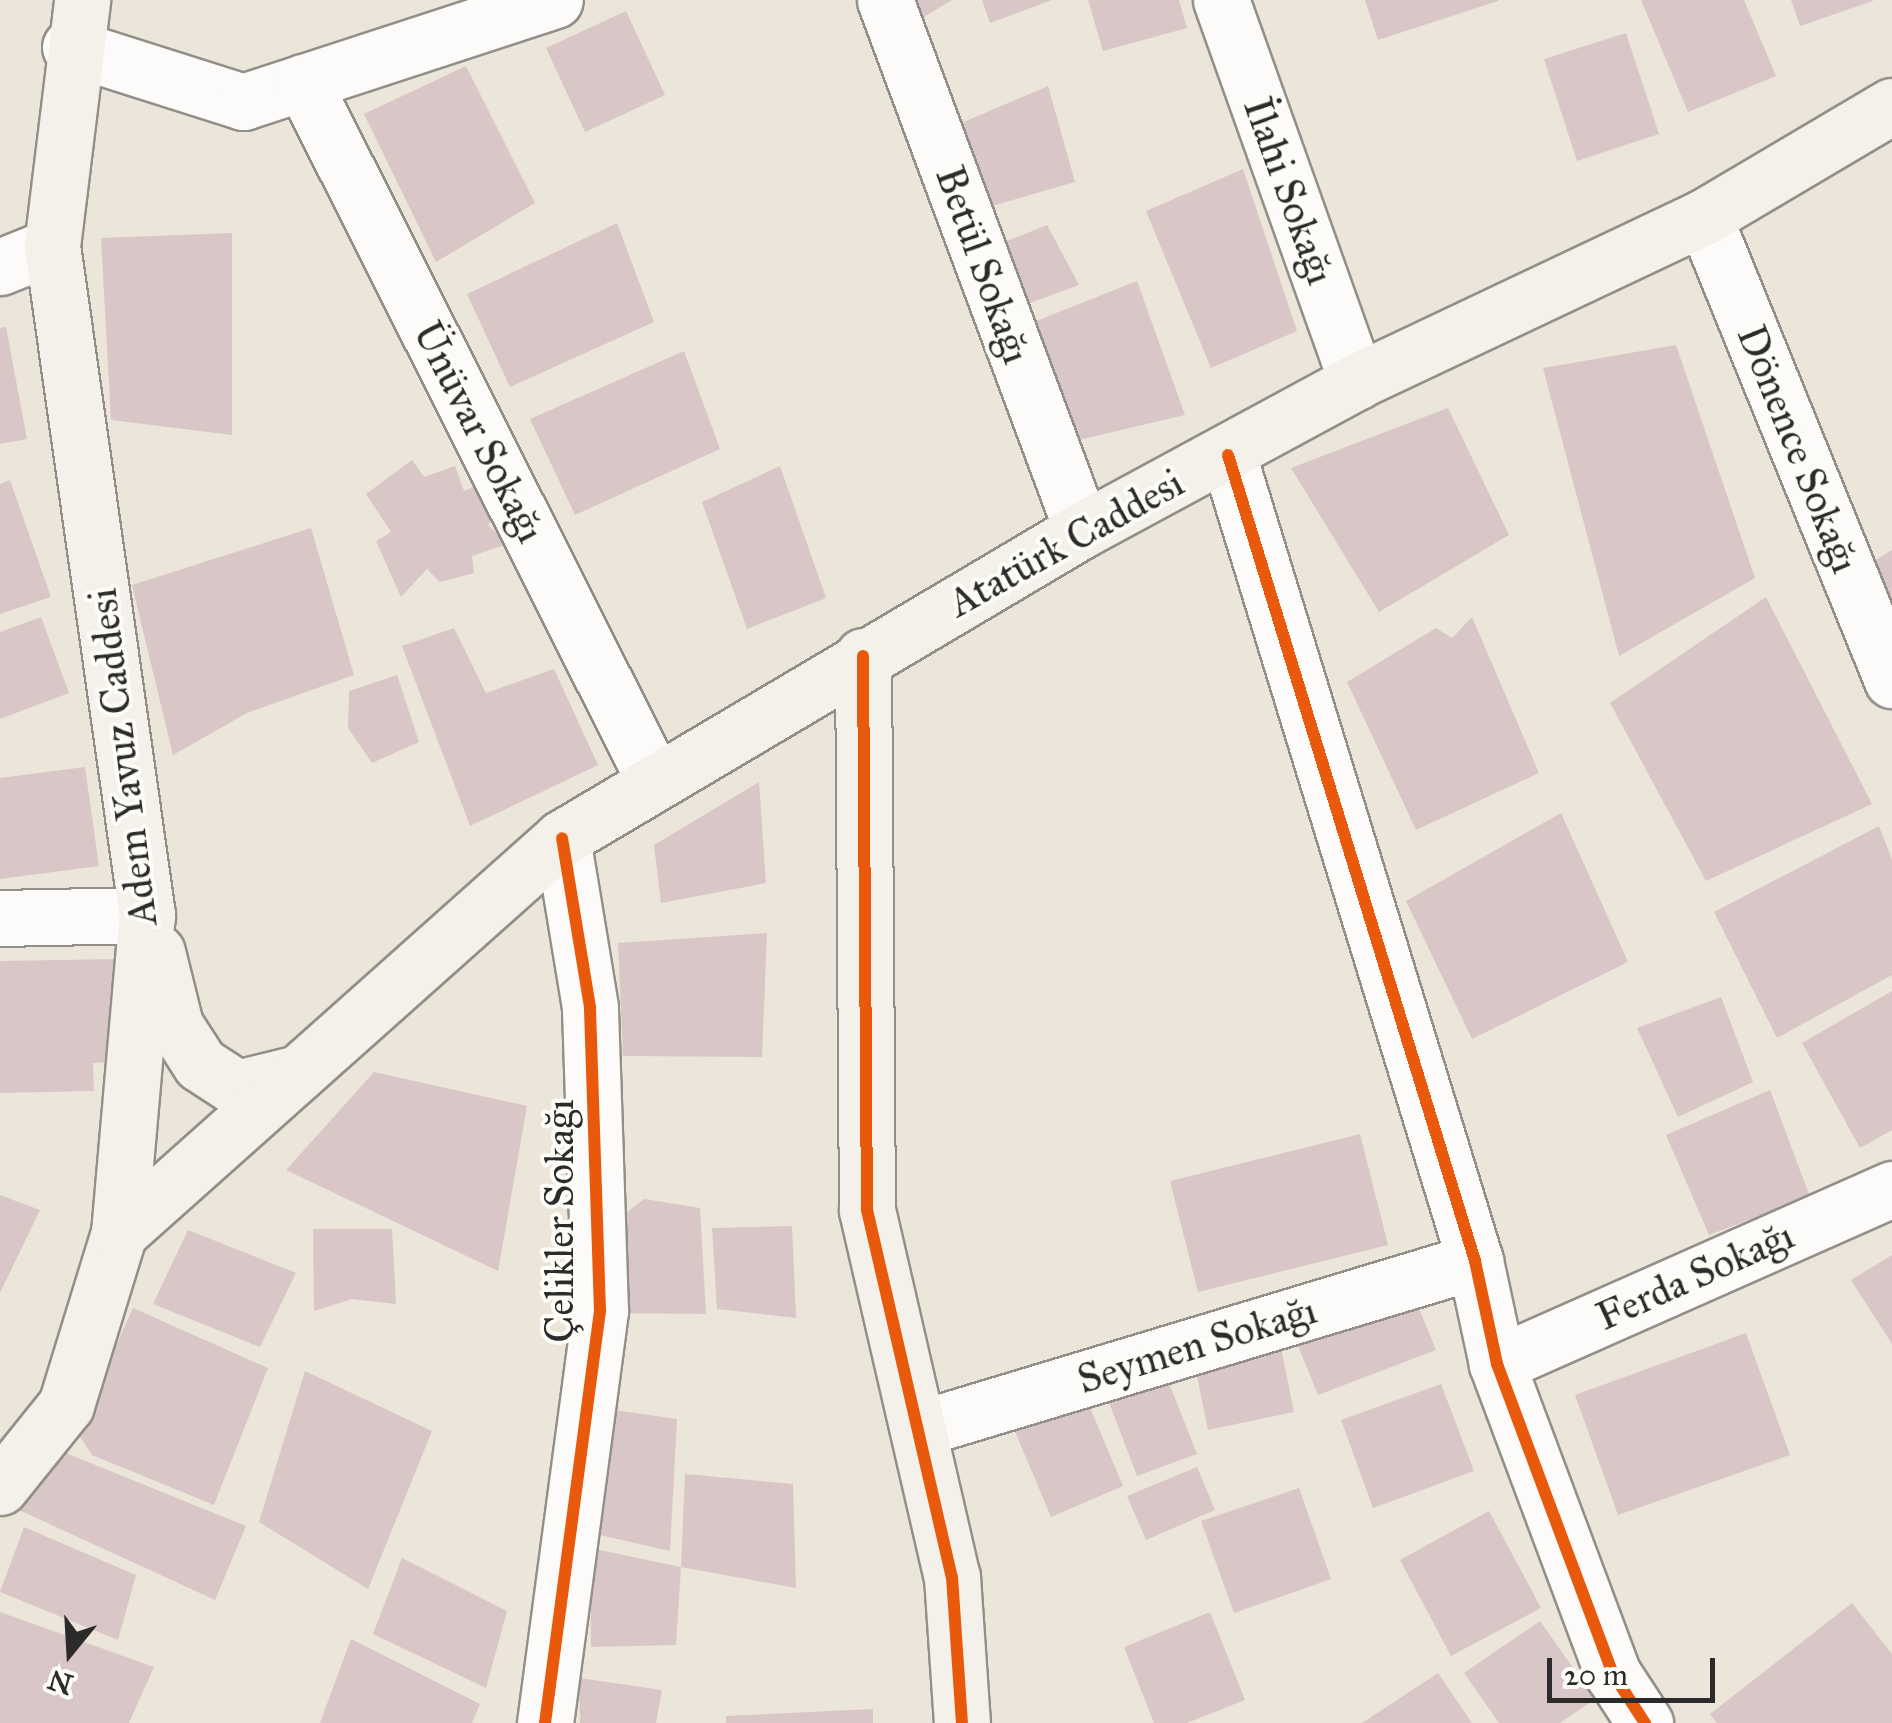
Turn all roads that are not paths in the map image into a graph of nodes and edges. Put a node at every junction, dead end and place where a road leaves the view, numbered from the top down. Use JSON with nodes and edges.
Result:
{"nodes":[{"id":1,"x":555,"y":0,"type":"edge"},
{"id":2,"x":884,"y":0,"type":"edge"},
{"id":3,"x":1221,"y":0,"type":"edge"},
{"id":4,"x":76,"y":23,"type":"edge"},
{"id":5,"x":303,"y":82,"type":"junction"},
{"id":6,"x":1892,"y":106,"type":"edge"},
{"id":7,"x":1704,"y":217,"type":"junction"},
{"id":8,"x":52,"y":246,"type":"junction"},
{"id":9,"x":0,"y":268,"type":"edge"},
{"id":10,"x":1357,"y":381,"type":"junction"},
{"id":11,"x":1228,"y":455,"type":"junction"},
{"id":12,"x":1082,"y":530,"type":"junction"},
{"id":13,"x":863,"y":656,"type":"junction"},
{"id":14,"x":1892,"y":680,"type":"edge"},
{"id":15,"x":655,"y":782,"type":"junction"},
{"id":16,"x":562,"y":838,"type":"junction"},
{"id":17,"x":147,"y":915,"type":"junction"},
{"id":18,"x":0,"y":918,"type":"edge"},
{"id":19,"x":300,"y":1072,"type":"junction"},
{"id":20,"x":1892,"y":1189,"type":"edge"},
{"id":21,"x":119,"y":1234,"type":"junction"},
{"id":22,"x":1475,"y":1260,"type":"junction"},
{"id":23,"x":1498,"y":1364,"type":"junction"},
{"id":24,"x":918,"y":1428,"type":"junction"},
{"id":25,"x":0,"y":1487,"type":"edge"},
{"id":26,"x":545,"y":1723,"type":"edge"},
{"id":27,"x":962,"y":1723,"type":"edge"},
{"id":28,"x":1646,"y":1723,"type":"edge"}],
"edges":[{"from":1,"to":5,"type":"street"},
{"from":2,"to":12,"type":"street","name":"Betül Sokağı"},
{"from":3,"to":10,"type":"street","name":"İlahi Sokağı"},
{"from":4,"to":5,"type":"street"},
{"from":4,"to":8,"type":"main road","name":"Adem Yavuz Caddesi"},
{"from":5,"to":15,"type":"street","name":"Ünüvar Sokağı"},
{"from":6,"to":7,"type":"main road","name":"Atatürk Caddesi"},
{"from":7,"to":10,"type":"main road","name":"Atatürk Caddesi"},
{"from":7,"to":14,"type":"street","name":"Dönence Sokağı"},
{"from":8,"to":9,"type":"street"},
{"from":8,"to":17,"type":"main road","name":"Adem Yavuz Caddesi"},
{"from":10,"to":11,"type":"main road","name":"Atatürk Caddesi"},
{"from":11,"to":12,"type":"main road","name":"Atatürk Caddesi"},
{"from":11,"to":22,"type":"street"},
{"from":12,"to":13,"type":"main road","name":"Atatürk Caddesi"},
{"from":13,"to":15,"type":"main road","name":"Atatürk Caddesi"},
{"from":13,"to":24,"type":"main road"},
{"from":15,"to":16,"type":"main road","name":"Atatürk Caddesi"},
{"from":16,"to":19,"type":"main road","name":"Atatürk Caddesi"},
{"from":16,"to":26,"type":"street","name":"Çelikler Sokağı"},
{"from":17,"to":18,"type":"street"},
{"from":17,"to":19,"type":"main road","name":"Atatürk Caddesi"},
{"from":17,"to":21,"type":"main road","name":"Adem Yavuz Caddesi"},
{"from":19,"to":21,"type":"main road","name":"Atatürk Caddesi"},
{"from":20,"to":23,"type":"street","name":"Ferda Sokağı"},
{"from":21,"to":25,"type":"main road","name":"Adem Yavuz Caddesi"},
{"from":22,"to":23,"type":"street"},
{"from":22,"to":24,"type":"street","name":"Seymen Sokağı"},
{"from":23,"to":28,"type":"street"},
{"from":24,"to":27,"type":"main road"}]}
